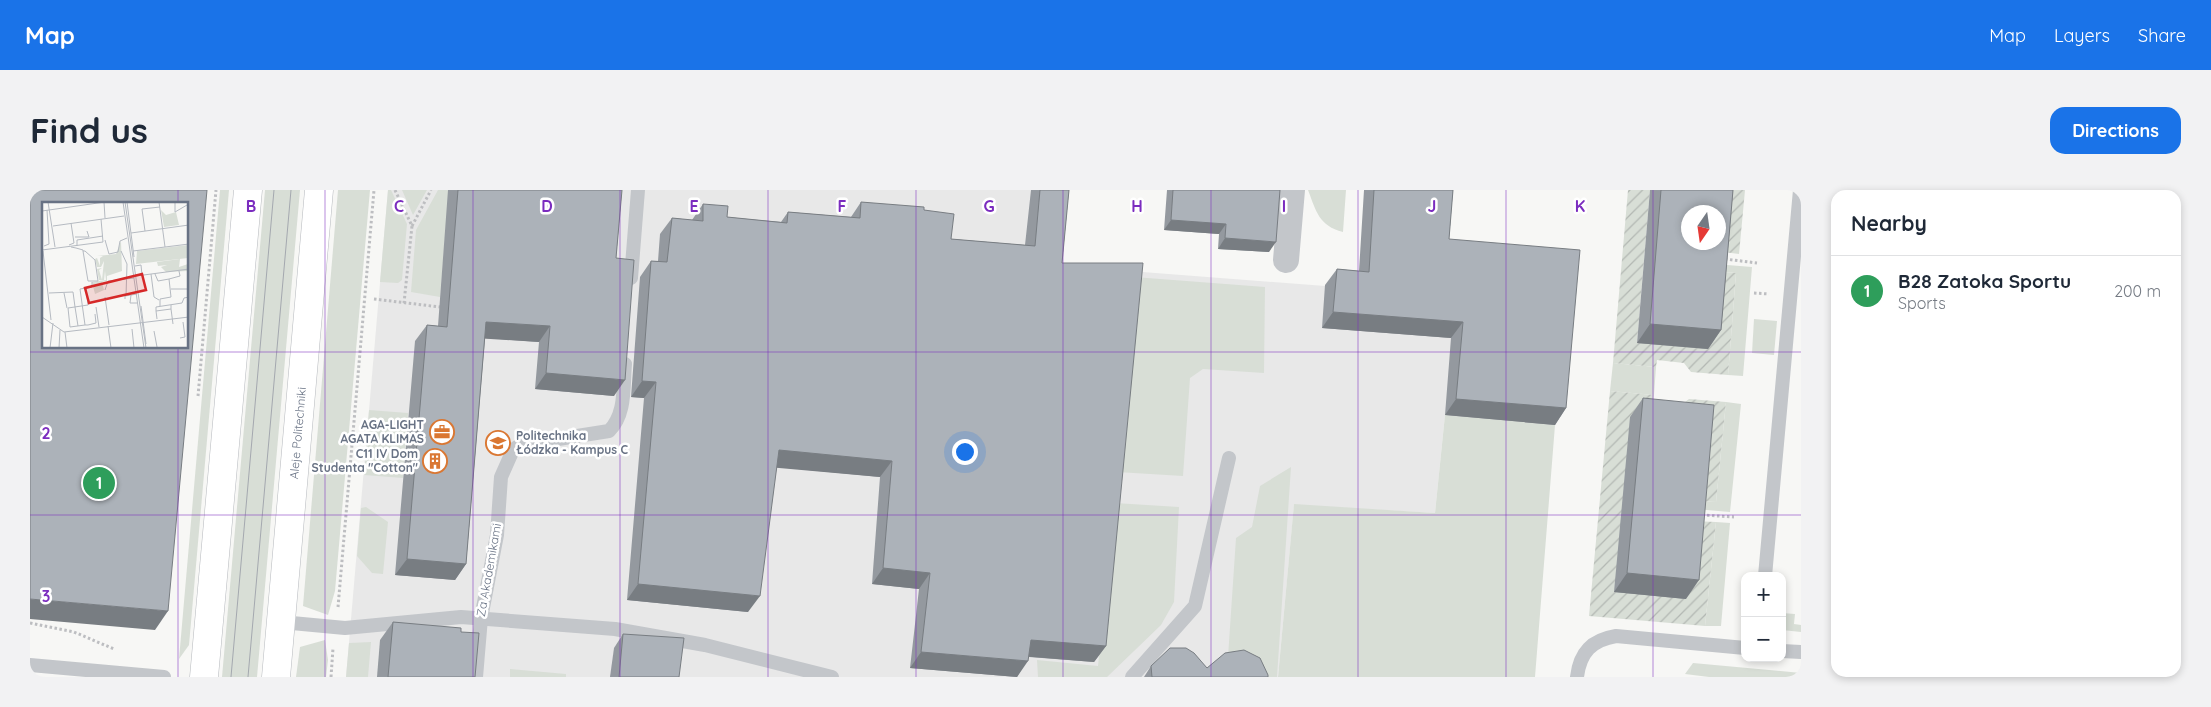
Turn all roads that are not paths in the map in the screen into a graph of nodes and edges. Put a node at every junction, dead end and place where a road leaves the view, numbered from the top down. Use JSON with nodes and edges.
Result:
{"nodes":[{"id":1,"x":248,"y":190,"type":"edge"},
{"id":2,"x":320,"y":190,"type":"edge"},
{"id":3,"x":638,"y":190,"type":"edge"},
{"id":4,"x":1292,"y":190,"type":"edge"},
{"id":5,"x":1800,"y":190,"type":"edge"},
{"id":6,"x":1286,"y":260,"type":"dead end"},
{"id":7,"x":631,"y":288,"type":"edge"},
{"id":8,"x":626,"y":346,"type":"edge"},
{"id":9,"x":1230,"y":458,"type":"dead end"},
{"id":10,"x":1765,"y":572,"type":"edge"},
{"id":11,"x":481,"y":618,"type":"junction"},
{"id":12,"x":281,"y":622,"type":"junction"},
{"id":13,"x":1741,"y":648,"type":"edge"},
{"id":14,"x":1786,"y":651,"type":"edge"},
{"id":15,"x":1801,"y":652,"type":"edge"},
{"id":16,"x":30,"y":664,"type":"edge"},
{"id":17,"x":164,"y":677,"type":"edge"},
{"id":18,"x":204,"y":677,"type":"edge"},
{"id":19,"x":276,"y":677,"type":"edge"},
{"id":20,"x":476,"y":677,"type":"edge"},
{"id":21,"x":832,"y":677,"type":"edge"},
{"id":22,"x":1132,"y":677,"type":"edge"},
{"id":23,"x":1577,"y":677,"type":"edge"}],
"edges":[{"from":1,"to":18,"type":"main road"},
{"from":2,"to":12,"type":"main road","name":"Aleje Politechniki"},
{"from":3,"to":7,"type":"lane"},
{"from":4,"to":6,"type":"street"},
{"from":5,"to":10,"type":"lane"},
{"from":8,"to":11,"type":"lane","name":"Za Akademikami"},
{"from":9,"to":22,"type":"lane"},
{"from":11,"to":12,"type":"lane"},
{"from":11,"to":20,"type":"lane","name":"Za Akademikami"},
{"from":11,"to":21,"type":"lane"},
{"from":12,"to":19,"type":"main road","name":"Aleje Politechniki"},
{"from":13,"to":23,"type":"lane"},
{"from":14,"to":15,"type":"lane"},
{"from":16,"to":17,"type":"lane"}]}
